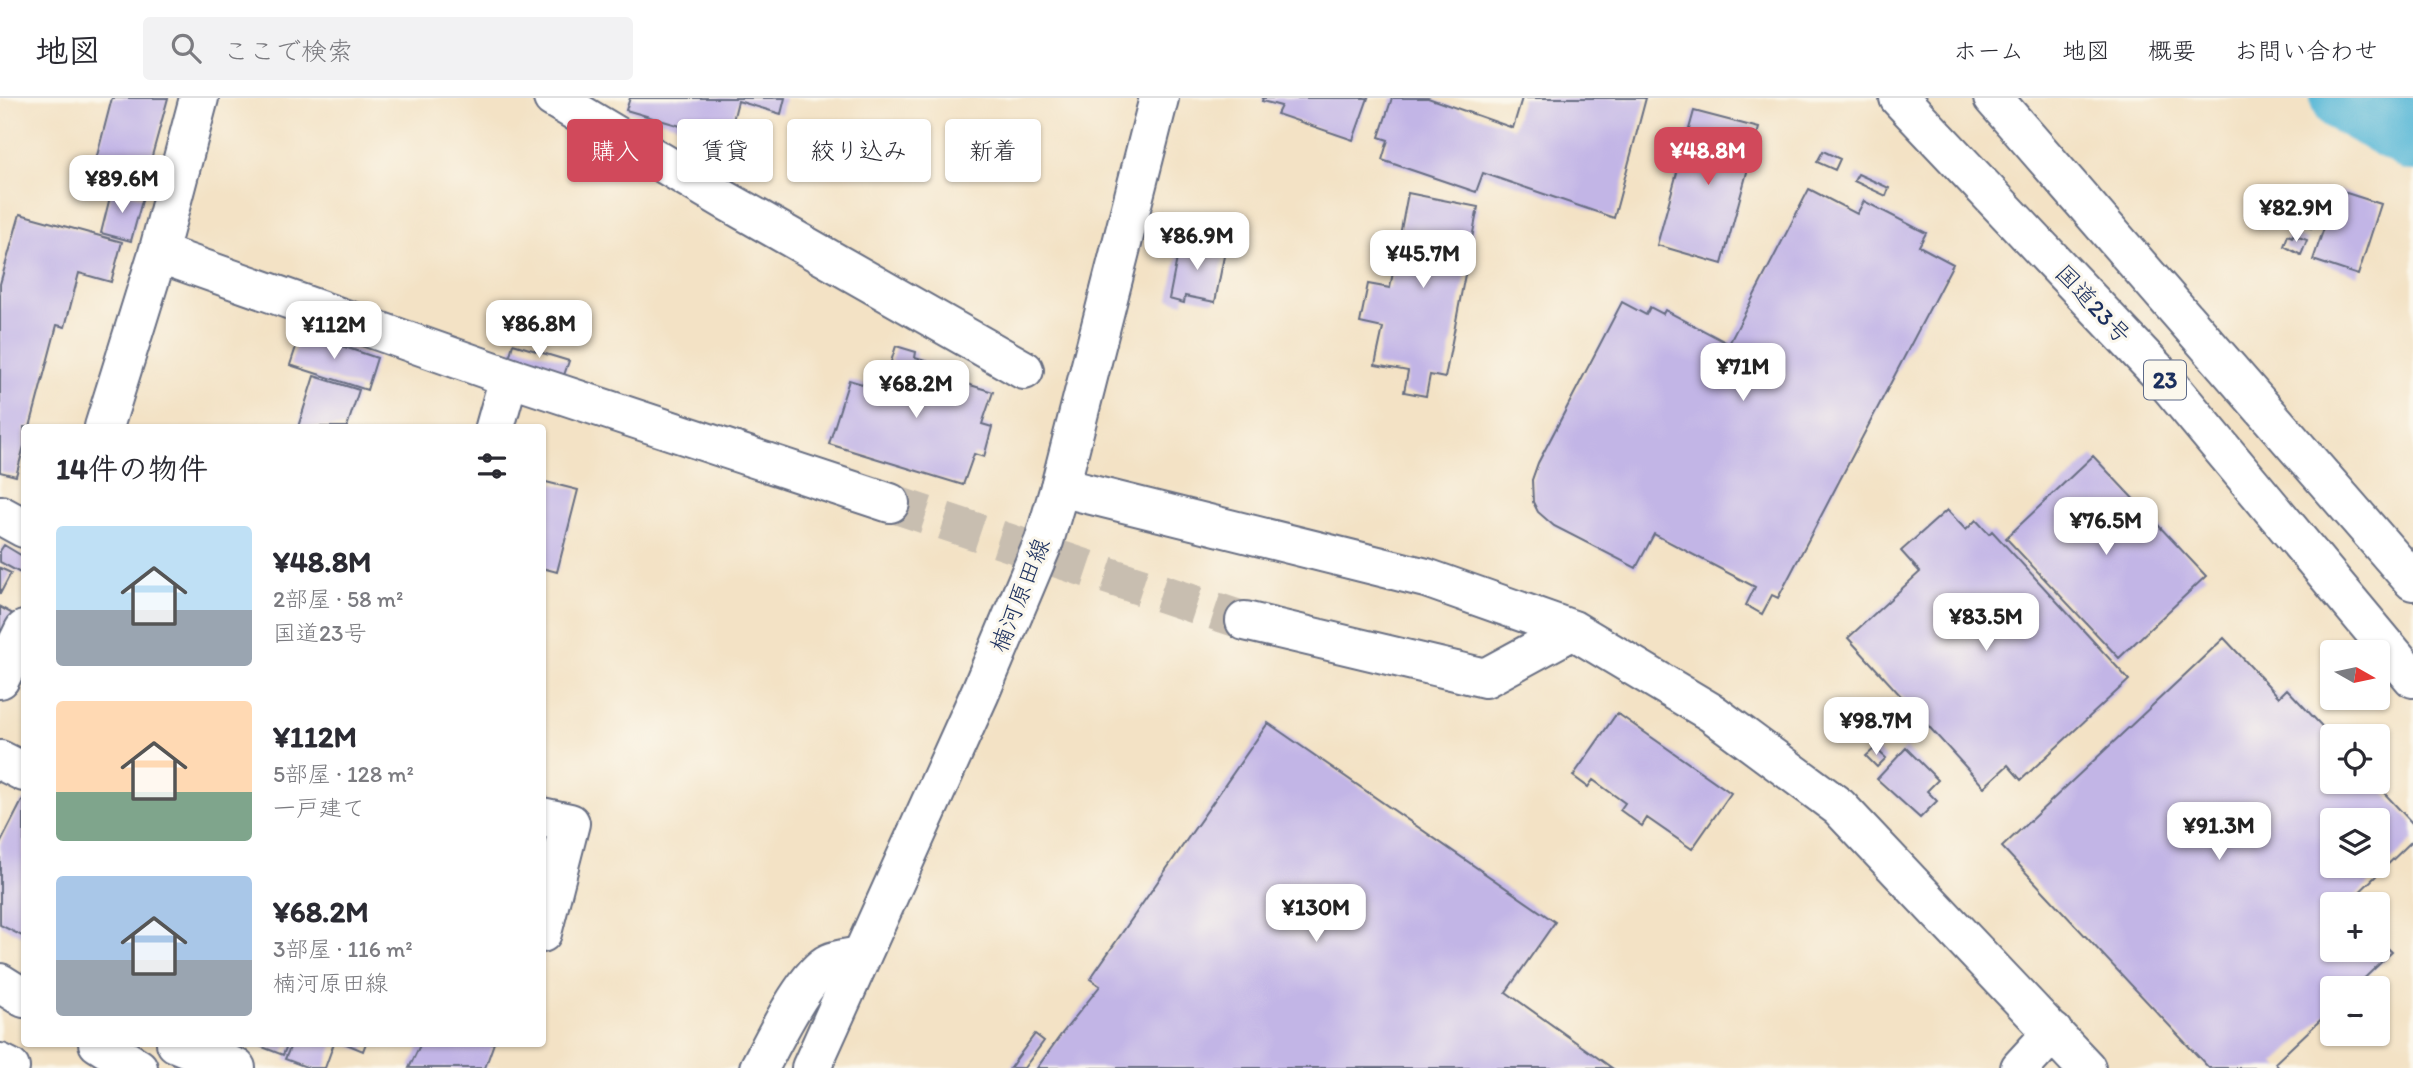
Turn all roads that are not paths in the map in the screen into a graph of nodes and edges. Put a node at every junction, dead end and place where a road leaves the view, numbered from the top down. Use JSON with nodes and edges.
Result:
{"nodes":[{"id":1,"x":199,"y":98,"type":"edge"},
{"id":2,"x":553,"y":98,"type":"edge"},
{"id":3,"x":1159,"y":98,"type":"edge"},
{"id":4,"x":1899,"y":98,"type":"edge"},
{"id":5,"x":1993,"y":98,"type":"edge"},
{"id":6,"x":158,"y":253,"type":"junction"},
{"id":7,"x":1024,"y":370,"type":"dead end"},
{"id":8,"x":509,"y":377,"type":"junction"},
{"id":9,"x":105,"y":424,"type":"edge"},
{"id":10,"x":496,"y":424,"type":"edge"},
{"id":11,"x":1060,"y":487,"type":"junction"},
{"id":12,"x":890,"y":503,"type":"tunnel mouth"},
{"id":13,"x":0,"y":515,"type":"edge"},
{"id":14,"x":21,"y":526,"type":"edge"},
{"id":15,"x":2413,"y":581,"type":"edge"},
{"id":16,"x":1245,"y":621,"type":"tunnel mouth"},
{"id":17,"x":1573,"y":630,"type":"junction"},
{"id":18,"x":21,"y":636,"type":"edge"},
{"id":19,"x":2413,"y":678,"type":"edge"},
{"id":20,"x":0,"y":679,"type":"edge"},
{"id":21,"x":0,"y":760,"type":"edge"},
{"id":22,"x":21,"y":770,"type":"edge"},
{"id":23,"x":546,"y":818,"type":"edge"},
{"id":24,"x":546,"y":917,"type":"edge"},
{"id":25,"x":861,"y":956,"type":"junction"},
{"id":26,"x":2053,"y":1032,"type":"junction"},
{"id":27,"x":104,"y":1047,"type":"edge"},
{"id":28,"x":186,"y":1047,"type":"edge"},
{"id":29,"x":0,"y":1063,"type":"edge"},
{"id":30,"x":10,"y":1068,"type":"edge"},
{"id":31,"x":138,"y":1068,"type":"edge"},
{"id":32,"x":236,"y":1068,"type":"edge"},
{"id":33,"x":759,"y":1068,"type":"edge"},
{"id":34,"x":811,"y":1068,"type":"edge"},
{"id":35,"x":2020,"y":1068,"type":"edge"},
{"id":36,"x":2086,"y":1068,"type":"edge"}],
"edges":[{"from":1,"to":6,"type":"main road"},
{"from":2,"to":7,"type":"main road"},
{"from":3,"to":11,"type":"main road","name":"楠河原田線"},
{"from":4,"to":19,"type":"main road","name":"国道23号","number":"23"},
{"from":5,"to":15,"type":"main road","number":"23"},
{"from":6,"to":8,"type":"main road"},
{"from":6,"to":9,"type":"main road"},
{"from":8,"to":10,"type":"main road"},
{"from":8,"to":12,"type":"main road"},
{"from":11,"to":17,"type":"main road"},
{"from":11,"to":25,"type":"main road","name":"楠河原田線"},
{"from":13,"to":14,"type":"main road"},
{"from":16,"to":17,"type":"main road"},
{"from":17,"to":26,"type":"main road"},
{"from":18,"to":20,"type":"main road"},
{"from":21,"to":22,"type":"main road"},
{"from":23,"to":24,"type":"main road"},
{"from":25,"to":33,"type":"main road"},
{"from":25,"to":34,"type":"main road","name":"楠河原田線"},
{"from":26,"to":35,"type":"main road"},
{"from":26,"to":36,"type":"main road"},
{"from":27,"to":31,"type":"main road"},
{"from":28,"to":32,"type":"main road"},
{"from":29,"to":30,"type":"main road"}]}
